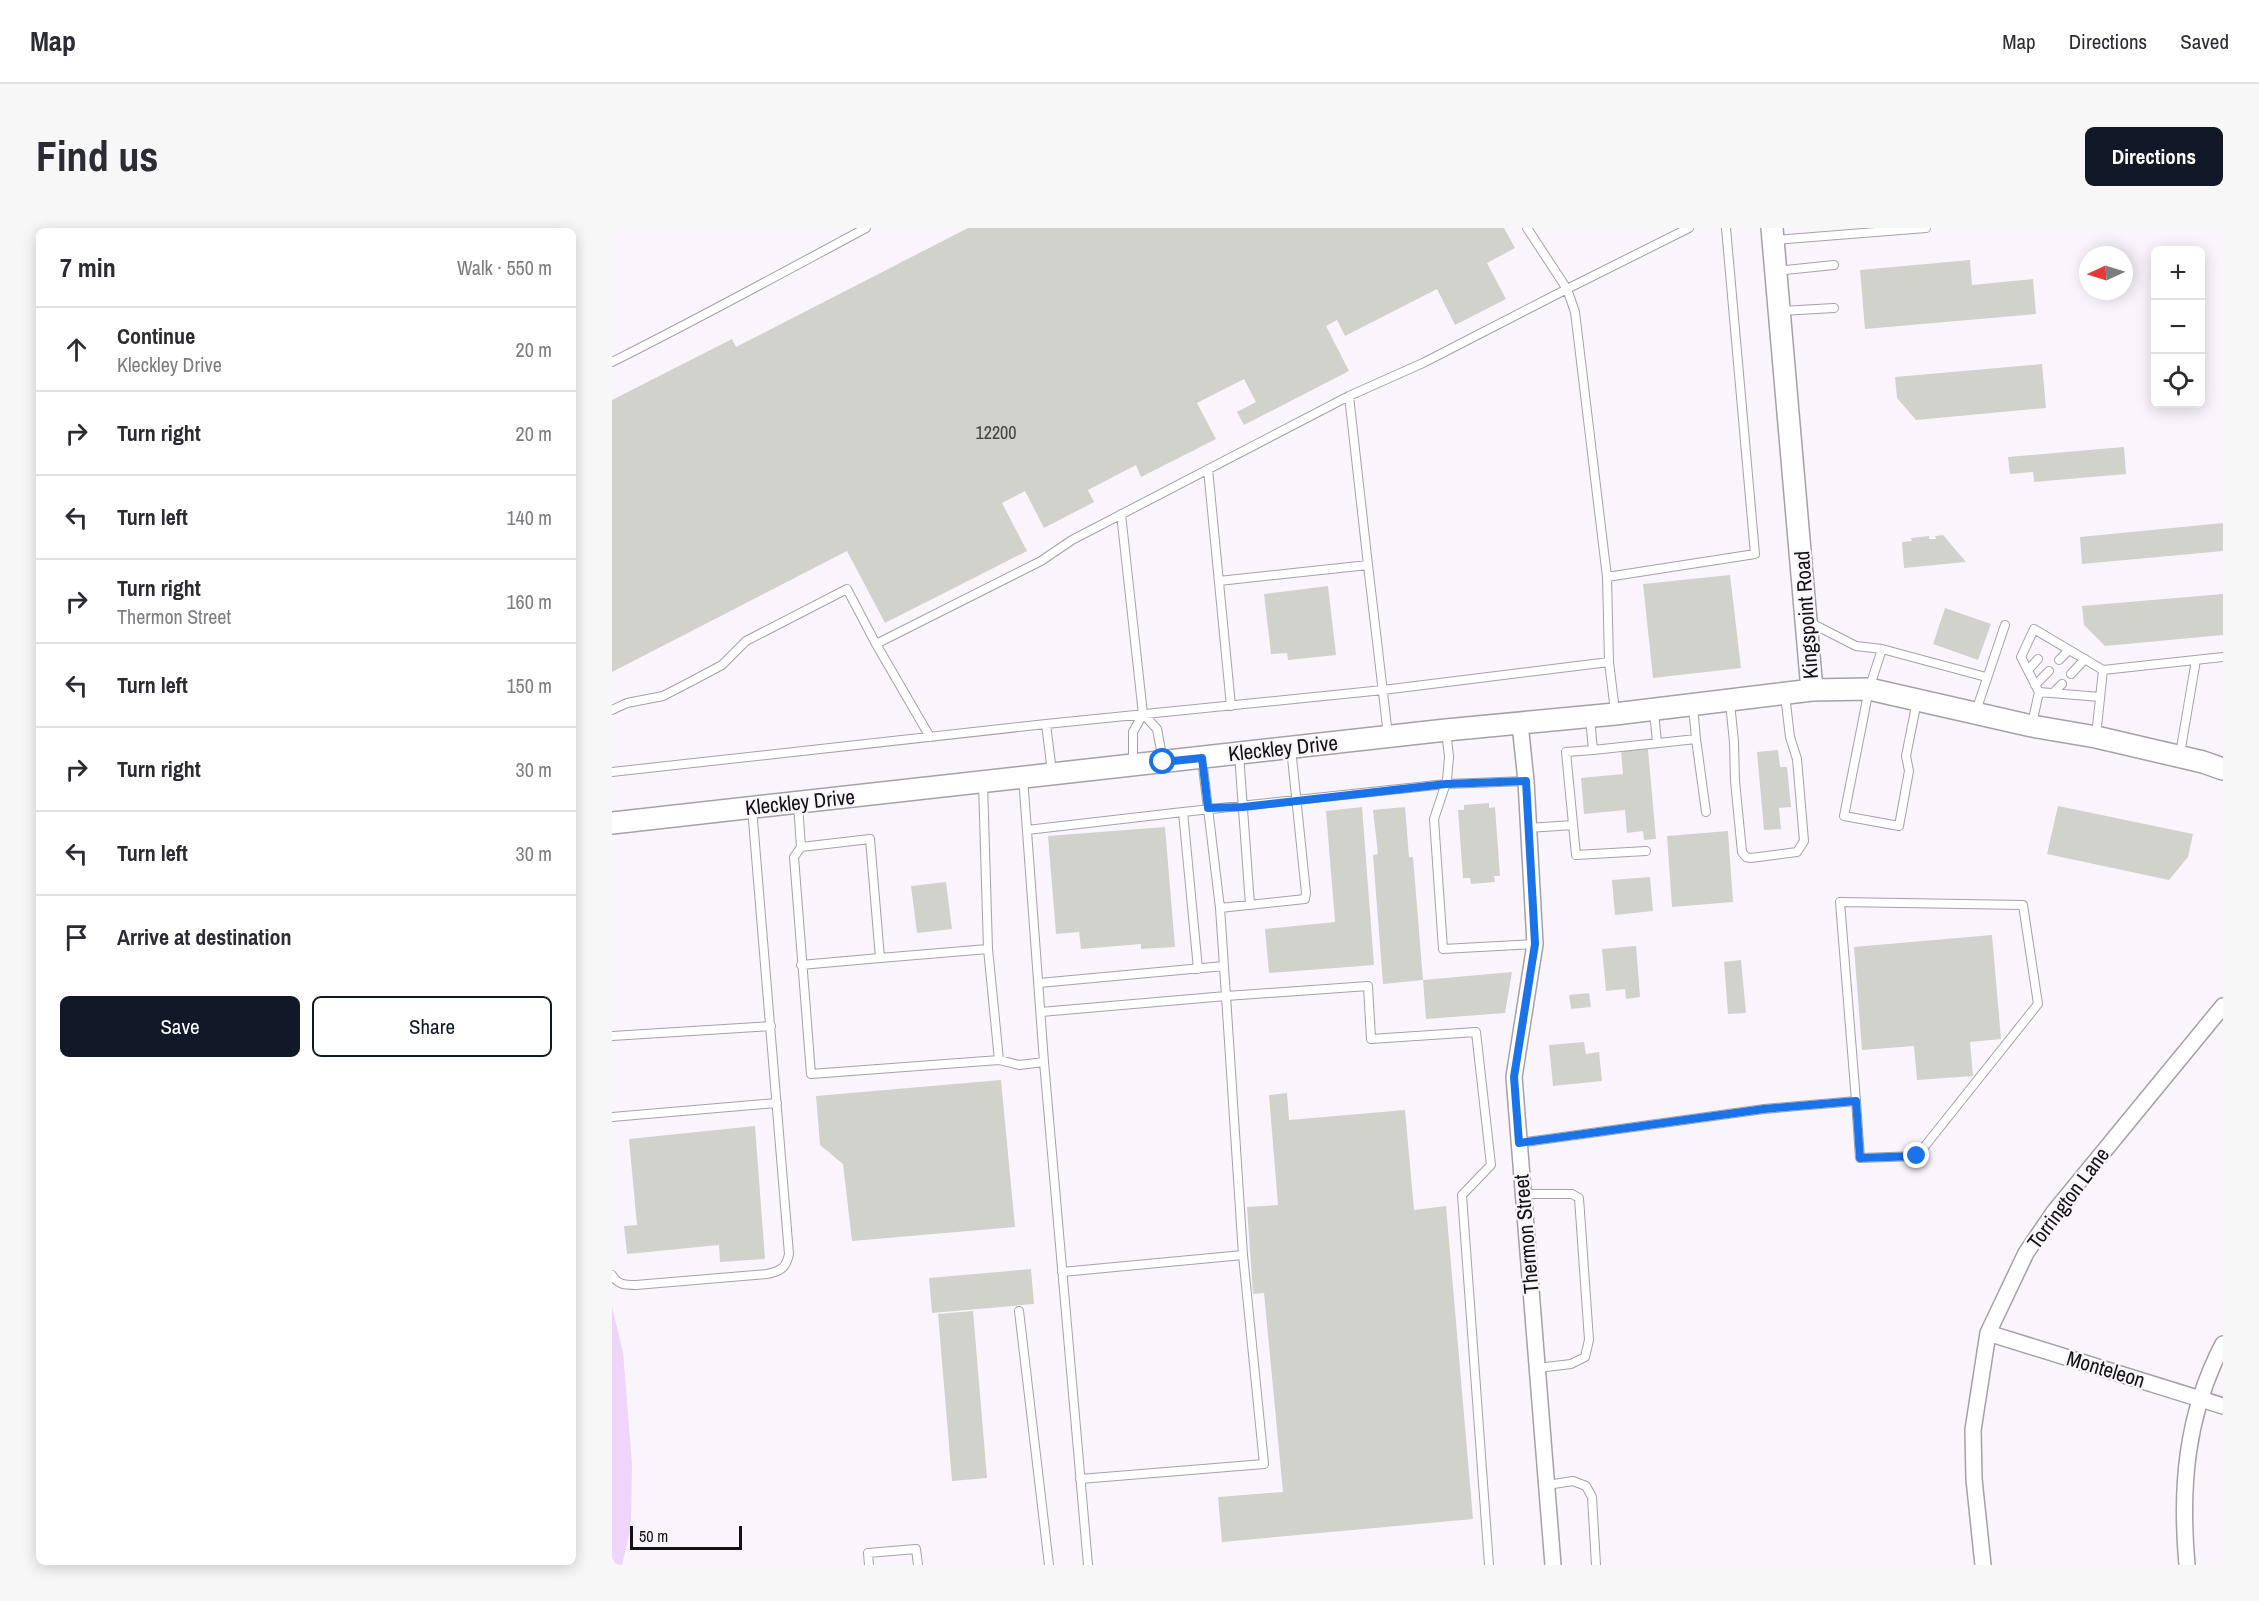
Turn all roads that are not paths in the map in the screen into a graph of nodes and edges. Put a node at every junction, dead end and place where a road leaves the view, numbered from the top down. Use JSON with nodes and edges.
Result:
{"nodes":[{"id":1,"x":866,"y":228,"type":"edge"},
{"id":2,"x":1527,"y":228,"type":"edge"},
{"id":3,"x":1689,"y":228,"type":"edge"},
{"id":4,"x":1726,"y":228,"type":"edge"},
{"id":5,"x":1926,"y":228,"type":"edge"},
{"id":6,"x":1773,"y":234,"type":"edge"},
{"id":7,"x":1834,"y":265,"type":"dead end"},
{"id":8,"x":1776,"y":270,"type":"junction"},
{"id":9,"x":1567,"y":289,"type":"junction"},
{"id":10,"x":1834,"y":308,"type":"dead end"},
{"id":11,"x":1780,"y":311,"type":"junction"},
{"id":12,"x":612,"y":362,"type":"edge"},
{"id":13,"x":1349,"y":396,"type":"junction"},
{"id":14,"x":1208,"y":469,"type":"junction"},
{"id":15,"x":1121,"y":514,"type":"junction"},
{"id":16,"x":1368,"y":565,"type":"junction"},
{"id":17,"x":1607,"y":577,"type":"junction"},
{"id":18,"x":1220,"y":581,"type":"junction"},
{"id":19,"x":1807,"y":621,"type":"junction"},
{"id":20,"x":2005,"y":625,"type":"dead end"},
{"id":21,"x":2054,"y":641,"type":"junction"},
{"id":22,"x":876,"y":644,"type":"junction"},
{"id":23,"x":1882,"y":649,"type":"junction"},
{"id":24,"x":2047,"y":649,"type":"dead end"},
{"id":25,"x":2069,"y":650,"type":"junction"},
{"id":26,"x":2223,"y":657,"type":"edge"},
{"id":27,"x":2038,"y":659,"type":"dead end"},
{"id":28,"x":2085,"y":659,"type":"junction"},
{"id":29,"x":2059,"y":660,"type":"dead end"},
{"id":30,"x":2196,"y":660,"type":"junction"},
{"id":31,"x":1609,"y":662,"type":"junction"},
{"id":32,"x":2028,"y":670,"type":"junction"},
{"id":33,"x":2103,"y":670,"type":"junction"},
{"id":34,"x":2049,"y":671,"type":"dead end"},
{"id":35,"x":2071,"y":674,"type":"dead end"},
{"id":36,"x":1986,"y":677,"type":"junction"},
{"id":37,"x":2062,"y":684,"type":"dead end"},
{"id":38,"x":1869,"y":689,"type":"junction"},
{"id":39,"x":2037,"y":689,"type":"junction"},
{"id":40,"x":1383,"y":690,"type":"junction"},
{"id":41,"x":1812,"y":690,"type":"junction"},
{"id":42,"x":1785,"y":693,"type":"junction"},
{"id":43,"x":2053,"y":693,"type":"junction"},
{"id":44,"x":2100,"y":698,"type":"junction"},
{"id":45,"x":1917,"y":699,"type":"junction"},
{"id":46,"x":1730,"y":701,"type":"junction"},
{"id":47,"x":1693,"y":705,"type":"junction"},
{"id":48,"x":1231,"y":706,"type":"junction"},
{"id":49,"x":612,"y":710,"type":"edge"},
{"id":50,"x":1654,"y":710,"type":"junction"},
{"id":51,"x":1976,"y":712,"type":"junction"},
{"id":52,"x":1143,"y":714,"type":"junction"},
{"id":53,"x":1615,"y":714,"type":"junction"},
{"id":54,"x":1590,"y":717,"type":"junction"},
{"id":55,"x":1046,"y":724,"type":"junction"},
{"id":56,"x":1520,"y":724,"type":"junction"},
{"id":57,"x":2032,"y":726,"type":"junction"},
{"id":58,"x":1446,"y":730,"type":"junction"},
{"id":59,"x":930,"y":737,"type":"junction"},
{"id":60,"x":1388,"y":737,"type":"junction"},
{"id":61,"x":2096,"y":737,"type":"junction"},
{"id":62,"x":1696,"y":739,"type":"junction"},
{"id":63,"x":1657,"y":743,"type":"junction"},
{"id":64,"x":1291,"y":748,"type":"junction"},
{"id":65,"x":1593,"y":750,"type":"junction"},
{"id":66,"x":1239,"y":753,"type":"junction"},
{"id":67,"x":2180,"y":756,"type":"junction"},
{"id":68,"x":1202,"y":758,"type":"junction"},
{"id":69,"x":1163,"y":762,"type":"junction"},
{"id":70,"x":1133,"y":765,"type":"junction"},
{"id":71,"x":2223,"y":769,"type":"edge"},
{"id":72,"x":612,"y":772,"type":"edge"},
{"id":73,"x":1052,"y":774,"type":"junction"},
{"id":74,"x":1023,"y":777,"type":"junction"},
{"id":75,"x":1526,"y":781,"type":"junction"},
{"id":76,"x":983,"y":782,"type":"junction"},
{"id":77,"x":1446,"y":784,"type":"junction"},
{"id":78,"x":1297,"y":801,"type":"junction"},
{"id":79,"x":798,"y":802,"type":"junction"},
{"id":80,"x":752,"y":807,"type":"junction"},
{"id":81,"x":1243,"y":807,"type":"junction"},
{"id":82,"x":1208,"y":808,"type":"junction"},
{"id":83,"x":1184,"y":812,"type":"junction"},
{"id":84,"x":1706,"y":812,"type":"dead end"},
{"id":85,"x":612,"y":823,"type":"edge"},
{"id":86,"x":1573,"y":825,"type":"junction"},
{"id":87,"x":1528,"y":828,"type":"junction"},
{"id":88,"x":1027,"y":830,"type":"junction"},
{"id":89,"x":801,"y":847,"type":"junction"},
{"id":90,"x":1646,"y":851,"type":"dead end"},
{"id":91,"x":1250,"y":905,"type":"junction"},
{"id":92,"x":1220,"y":908,"type":"junction"},
{"id":93,"x":1535,"y":944,"type":"junction"},
{"id":94,"x":988,"y":948,"type":"junction"},
{"id":95,"x":880,"y":958,"type":"junction"},
{"id":96,"x":801,"y":965,"type":"junction"},
{"id":97,"x":1224,"y":966,"type":"junction"},
{"id":98,"x":1198,"y":969,"type":"junction"},
{"id":99,"x":1038,"y":983,"type":"junction"},
{"id":100,"x":1226,"y":996,"type":"junction"},
{"id":101,"x":2223,"y":1006,"type":"edge"},
{"id":102,"x":1041,"y":1012,"type":"junction"},
{"id":103,"x":771,"y":1026,"type":"junction"},
{"id":104,"x":612,"y":1036,"type":"edge"},
{"id":105,"x":999,"y":1060,"type":"junction"},
{"id":106,"x":1044,"y":1062,"type":"junction"},
{"id":107,"x":1856,"y":1101,"type":"junction"},
{"id":108,"x":777,"y":1103,"type":"junction"},
{"id":109,"x":612,"y":1117,"type":"edge"},
{"id":110,"x":1519,"y":1143,"type":"junction"},
{"id":111,"x":1523,"y":1194,"type":"junction"},
{"id":112,"x":1243,"y":1256,"type":"junction"},
{"id":113,"x":1062,"y":1272,"type":"junction"},
{"id":114,"x":612,"y":1275,"type":"edge"},
{"id":115,"x":1019,"y":1311,"type":"dead end"},
{"id":116,"x":1988,"y":1333,"type":"junction"},
{"id":117,"x":2223,"y":1344,"type":"edge"},
{"id":118,"x":1537,"y":1368,"type":"junction"},
{"id":119,"x":2200,"y":1398,"type":"junction"},
{"id":120,"x":2223,"y":1406,"type":"edge"},
{"id":121,"x":1080,"y":1479,"type":"junction"},
{"id":122,"x":1546,"y":1485,"type":"junction"},
{"id":123,"x":869,"y":1565,"type":"edge"},
{"id":124,"x":918,"y":1565,"type":"edge"},
{"id":125,"x":1049,"y":1565,"type":"edge"},
{"id":126,"x":1088,"y":1565,"type":"edge"},
{"id":127,"x":1489,"y":1565,"type":"edge"},
{"id":128,"x":1553,"y":1565,"type":"edge"},
{"id":129,"x":1596,"y":1565,"type":"edge"},
{"id":130,"x":1983,"y":1565,"type":"edge"},
{"id":131,"x":2187,"y":1565,"type":"edge"}],
"edges":[{"from":1,"to":12,"type":"lane"},
{"from":2,"to":9,"type":"lane"},
{"from":3,"to":9,"type":"lane"},
{"from":4,"to":17,"type":"lane"},
{"from":5,"to":6,"type":"lane"},
{"from":6,"to":8,"type":"street","name":"Kingspoint Road"},
{"from":7,"to":8,"type":"lane"},
{"from":8,"to":11,"type":"street","name":"Kingspoint Road"},
{"from":9,"to":13,"type":"lane"},
{"from":9,"to":17,"type":"lane"},
{"from":10,"to":11,"type":"lane"},
{"from":11,"to":19,"type":"street","name":"Kingspoint Road"},
{"from":13,"to":14,"type":"lane"},
{"from":13,"to":16,"type":"lane"},
{"from":14,"to":15,"type":"lane"},
{"from":14,"to":18,"type":"lane"},
{"from":15,"to":22,"type":"lane"},
{"from":15,"to":52,"type":"lane"},
{"from":16,"to":18,"type":"lane"},
{"from":16,"to":40,"type":"lane"},
{"from":17,"to":31,"type":"lane"},
{"from":18,"to":48,"type":"lane"},
{"from":19,"to":23,"type":"lane"},
{"from":19,"to":41,"type":"street","name":"Kingspoint Road"},
{"from":20,"to":36,"type":"lane"},
{"from":21,"to":24,"type":"lane"},
{"from":21,"to":25,"type":"lane"},
{"from":21,"to":32,"type":"lane"},
{"from":22,"to":49,"type":"lane"},
{"from":22,"to":59,"type":"lane"},
{"from":23,"to":36,"type":"lane"},
{"from":23,"to":38,"type":"lane"},
{"from":25,"to":28,"type":"lane"},
{"from":25,"to":29,"type":"lane"},
{"from":26,"to":30,"type":"lane"},
{"from":27,"to":32,"type":"lane"},
{"from":28,"to":33,"type":"lane"},
{"from":28,"to":35,"type":"lane"},
{"from":30,"to":33,"type":"lane"},
{"from":30,"to":67,"type":"lane"},
{"from":31,"to":40,"type":"lane"},
{"from":31,"to":53,"type":"lane"},
{"from":32,"to":39,"type":"lane"},
{"from":33,"to":44,"type":"lane"},
{"from":34,"to":39,"type":"lane"},
{"from":36,"to":51,"type":"lane"},
{"from":37,"to":43,"type":"lane"},
{"from":38,"to":41,"type":"street","name":"Kingspoint Road"},
{"from":38,"to":45,"type":"street","name":"Kingspoint Road"},
{"from":38,"to":45,"type":"lane"},
{"from":39,"to":43,"type":"lane"},
{"from":39,"to":57,"type":"lane"},
{"from":40,"to":48,"type":"lane"},
{"from":40,"to":60,"type":"lane"},
{"from":41,"to":42,"type":"street","name":"Kleckley Drive"},
{"from":42,"to":46,"type":"street","name":"Kleckley Drive"},
{"from":42,"to":46,"type":"lane"},
{"from":43,"to":44,"type":"lane"},
{"from":44,"to":61,"type":"lane"},
{"from":45,"to":51,"type":"street","name":"Kingspoint Road"},
{"from":46,"to":47,"type":"street","name":"Kleckley Drive"},
{"from":47,"to":50,"type":"street","name":"Kleckley Drive"},
{"from":47,"to":62,"type":"lane"},
{"from":48,"to":52,"type":"lane"},
{"from":50,"to":53,"type":"street","name":"Kleckley Drive"},
{"from":50,"to":63,"type":"lane"},
{"from":51,"to":57,"type":"street","name":"Kingspoint Road"},
{"from":52,"to":55,"type":"lane"},
{"from":52,"to":69,"type":"lane"},
{"from":52,"to":70,"type":"lane"},
{"from":53,"to":54,"type":"street","name":"Kleckley Drive"},
{"from":54,"to":56,"type":"street","name":"Kleckley Drive"},
{"from":54,"to":65,"type":"lane"},
{"from":55,"to":59,"type":"lane"},
{"from":55,"to":73,"type":"lane"},
{"from":56,"to":58,"type":"street","name":"Kleckley Drive"},
{"from":56,"to":75,"type":"street","name":"Thermon Street"},
{"from":57,"to":61,"type":"street","name":"Kingspoint Road"},
{"from":58,"to":60,"type":"street","name":"Kleckley Drive"},
{"from":58,"to":77,"type":"lane"},
{"from":59,"to":72,"type":"lane"},
{"from":60,"to":64,"type":"street","name":"Kleckley Drive"},
{"from":61,"to":67,"type":"street","name":"Kingspoint Road"},
{"from":62,"to":63,"type":"lane"},
{"from":62,"to":84,"type":"lane"},
{"from":63,"to":65,"type":"lane"},
{"from":64,"to":66,"type":"street","name":"Kleckley Drive"},
{"from":64,"to":78,"type":"lane"},
{"from":65,"to":86,"type":"lane"},
{"from":66,"to":68,"type":"street","name":"Kleckley Drive"},
{"from":66,"to":81,"type":"lane"},
{"from":67,"to":71,"type":"street","name":"Kingspoint Road"},
{"from":68,"to":69,"type":"street","name":"Kleckley Drive"},
{"from":68,"to":82,"type":"lane"},
{"from":69,"to":70,"type":"street","name":"Kleckley Drive"},
{"from":70,"to":73,"type":"street","name":"Kleckley Drive"},
{"from":73,"to":74,"type":"street","name":"Kleckley Drive"},
{"from":74,"to":76,"type":"street","name":"Kleckley Drive"},
{"from":74,"to":88,"type":"lane"},
{"from":75,"to":77,"type":"lane"},
{"from":75,"to":87,"type":"street","name":"Thermon Street"},
{"from":76,"to":79,"type":"street","name":"Kleckley Drive"},
{"from":76,"to":94,"type":"lane"},
{"from":77,"to":78,"type":"lane"},
{"from":77,"to":93,"type":"lane"},
{"from":78,"to":81,"type":"lane"},
{"from":78,"to":91,"type":"lane"},
{"from":79,"to":80,"type":"street","name":"Kleckley Drive"},
{"from":79,"to":89,"type":"lane"},
{"from":80,"to":85,"type":"street","name":"Kleckley Drive"},
{"from":80,"to":103,"type":"lane"},
{"from":81,"to":82,"type":"lane"},
{"from":81,"to":91,"type":"lane"},
{"from":82,"to":83,"type":"lane"},
{"from":82,"to":92,"type":"lane"},
{"from":83,"to":88,"type":"lane"},
{"from":83,"to":98,"type":"lane"},
{"from":86,"to":87,"type":"lane"},
{"from":86,"to":90,"type":"lane"},
{"from":87,"to":93,"type":"street","name":"Thermon Street"},
{"from":88,"to":99,"type":"lane"},
{"from":89,"to":95,"type":"lane"},
{"from":89,"to":96,"type":"lane"},
{"from":91,"to":92,"type":"lane"},
{"from":92,"to":97,"type":"lane"},
{"from":93,"to":110,"type":"street","name":"Thermon Street"},
{"from":94,"to":95,"type":"lane"},
{"from":94,"to":105,"type":"lane"},
{"from":95,"to":96,"type":"lane"},
{"from":96,"to":105,"type":"lane"},
{"from":97,"to":98,"type":"lane"},
{"from":97,"to":100,"type":"lane"},
{"from":98,"to":99,"type":"lane"},
{"from":99,"to":102,"type":"lane"},
{"from":100,"to":102,"type":"lane"},
{"from":100,"to":112,"type":"lane"},
{"from":100,"to":127,"type":"lane"},
{"from":101,"to":116,"type":"street","name":"Torrington Lane"},
{"from":102,"to":106,"type":"lane"},
{"from":103,"to":104,"type":"lane"},
{"from":103,"to":108,"type":"lane"},
{"from":105,"to":106,"type":"lane"},
{"from":106,"to":113,"type":"lane"},
{"from":107,"to":107,"type":"lane"},
{"from":107,"to":110,"type":"lane"},
{"from":108,"to":109,"type":"lane"},
{"from":108,"to":114,"type":"lane"},
{"from":110,"to":111,"type":"street","name":"Thermon Street"},
{"from":111,"to":118,"type":"street","name":"Thermon Street"},
{"from":111,"to":118,"type":"lane"},
{"from":112,"to":113,"type":"lane"},
{"from":112,"to":121,"type":"lane"},
{"from":113,"to":121,"type":"lane"},
{"from":115,"to":125,"type":"lane"},
{"from":116,"to":119,"type":"street","name":"Monteleon"},
{"from":116,"to":130,"type":"street","name":"Torrington Lane"},
{"from":117,"to":119,"type":"street"},
{"from":118,"to":122,"type":"street","name":"Thermon Street"},
{"from":119,"to":120,"type":"street","name":"Monteleon"},
{"from":119,"to":131,"type":"street"},
{"from":121,"to":126,"type":"lane"},
{"from":122,"to":128,"type":"street","name":"Thermon Street"},
{"from":122,"to":129,"type":"lane"},
{"from":123,"to":124,"type":"lane"}]}
